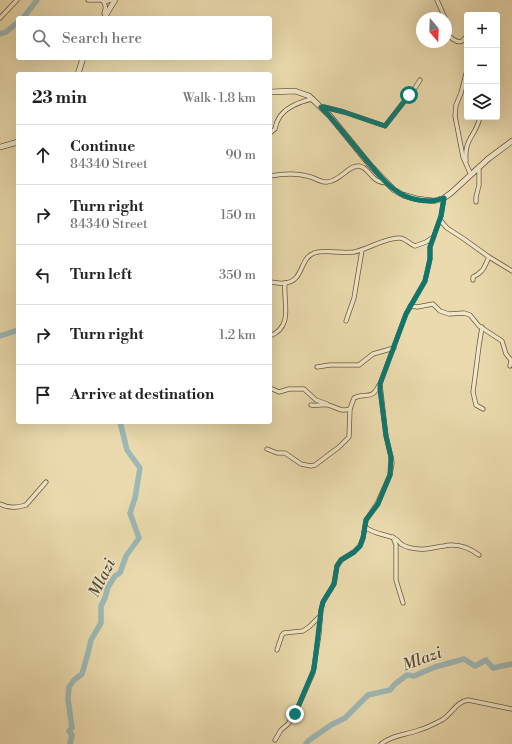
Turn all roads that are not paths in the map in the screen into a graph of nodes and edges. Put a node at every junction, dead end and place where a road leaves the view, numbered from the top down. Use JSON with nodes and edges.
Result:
{"nodes":[{"id":1,"x":17,"y":0,"type":"edge"},
{"id":2,"x":88,"y":0,"type":"edge"},
{"id":3,"x":111,"y":0,"type":"edge"},
{"id":4,"x":115,"y":0,"type":"edge"},
{"id":5,"x":438,"y":0,"type":"edge"},
{"id":6,"x":102,"y":1,"type":"edge"},
{"id":7,"x":443,"y":12,"type":"edge"},
{"id":8,"x":104,"y":16,"type":"edge"},
{"id":9,"x":104,"y":16,"type":"edge"},
{"id":10,"x":0,"y":18,"type":"edge"},
{"id":11,"x":452,"y":38,"type":"edge"},
{"id":12,"x":464,"y":39,"type":"edge"},
{"id":13,"x":82,"y":60,"type":"edge"},
{"id":14,"x":79,"y":72,"type":"edge"},
{"id":15,"x":420,"y":80,"type":"dead end"},
{"id":16,"x":464,"y":82,"type":"edge"},
{"id":17,"x":272,"y":92,"type":"edge"},
{"id":18,"x":313,"y":99,"type":"junction"},
{"id":19,"x":321,"y":107,"type":"junction"},
{"id":20,"x":479,"y":120,"type":"edge"},
{"id":21,"x":272,"y":131,"type":"edge"},
{"id":22,"x":512,"y":141,"type":"edge"},
{"id":23,"x":16,"y":143,"type":"edge"},
{"id":24,"x":0,"y":147,"type":"edge"},
{"id":25,"x":466,"y":166,"type":"junction"},
{"id":26,"x":478,"y":168,"type":"junction"},
{"id":27,"x":471,"y":175,"type":"junction"},
{"id":28,"x":272,"y":176,"type":"edge"},
{"id":29,"x":387,"y":183,"type":"junction"},
{"id":30,"x":444,"y":198,"type":"junction"},
{"id":31,"x":476,"y":202,"type":"dead end"},
{"id":32,"x":440,"y":220,"type":"junction"},
{"id":33,"x":432,"y":238,"type":"junction"},
{"id":34,"x":362,"y":250,"type":"junction"},
{"id":35,"x":489,"y":257,"type":"junction"},
{"id":36,"x":512,"y":271,"type":"edge"},
{"id":37,"x":473,"y":280,"type":"dead end"},
{"id":38,"x":272,"y":282,"type":"edge"},
{"id":39,"x":285,"y":283,"type":"junction"},
{"id":40,"x":410,"y":306,"type":"junction"},
{"id":41,"x":346,"y":321,"type":"dead end"},
{"id":42,"x":482,"y":327,"type":"junction"},
{"id":43,"x":272,"y":335,"type":"edge"},
{"id":44,"x":394,"y":348,"type":"junction"},
{"id":45,"x":510,"y":366,"type":"dead end"},
{"id":46,"x":317,"y":367,"type":"dead end"},
{"id":47,"x":380,"y":384,"type":"junction"},
{"id":48,"x":272,"y":389,"type":"edge"},
{"id":49,"x":311,"y":405,"type":"dead end"},
{"id":50,"x":328,"y":405,"type":"junction"},
{"id":51,"x":350,"y":408,"type":"junction"},
{"id":52,"x":483,"y":409,"type":"dead end"},
{"id":53,"x":267,"y":449,"type":"dead end"},
{"id":54,"x":46,"y":482,"type":"dead end"},
{"id":55,"x":0,"y":504,"type":"edge"},
{"id":56,"x":365,"y":528,"type":"junction"},
{"id":57,"x":392,"y":537,"type":"junction"},
{"id":58,"x":479,"y":555,"type":"dead end"},
{"id":59,"x":403,"y":603,"type":"dead end"},
{"id":60,"x":319,"y":617,"type":"junction"},
{"id":61,"x":277,"y":650,"type":"dead end"},
{"id":62,"x":512,"y":709,"type":"edge"},
{"id":63,"x":275,"y":740,"type":"dead end"},
{"id":64,"x":381,"y":744,"type":"edge"}],
"edges":[{"from":1,"to":10,"type":"street"},
{"from":2,"to":6,"type":"street"},
{"from":3,"to":6,"type":"street"},
{"from":4,"to":9,"type":"street"},
{"from":5,"to":7,"type":"street"},
{"from":6,"to":8,"type":"street"},
{"from":11,"to":12,"type":"street"},
{"from":13,"to":14,"type":"street"},
{"from":15,"to":19,"type":"street"},
{"from":16,"to":25,"type":"street"},
{"from":17,"to":18,"type":"street"},
{"from":18,"to":19,"type":"street"},
{"from":18,"to":21,"type":"street"},
{"from":19,"to":29,"type":"street"},
{"from":20,"to":25,"type":"street"},
{"from":22,"to":26,"type":"street"},
{"from":23,"to":24,"type":"street"},
{"from":25,"to":27,"type":"street"},
{"from":26,"to":27,"type":"street"},
{"from":26,"to":31,"type":"street"},
{"from":27,"to":30,"type":"street"},
{"from":28,"to":29,"type":"street"},
{"from":29,"to":30,"type":"street"},
{"from":30,"to":32,"type":"street"},
{"from":32,"to":33,"type":"street"},
{"from":32,"to":35,"type":"street"},
{"from":33,"to":34,"type":"street"},
{"from":33,"to":40,"type":"street"},
{"from":34,"to":39,"type":"street"},
{"from":34,"to":41,"type":"street"},
{"from":35,"to":36,"type":"street"},
{"from":35,"to":37,"type":"street"},
{"from":38,"to":39,"type":"street"},
{"from":39,"to":43,"type":"street"},
{"from":40,"to":42,"type":"street"},
{"from":40,"to":44,"type":"street"},
{"from":42,"to":45,"type":"street"},
{"from":42,"to":52,"type":"street"},
{"from":44,"to":46,"type":"street"},
{"from":44,"to":47,"type":"street"},
{"from":47,"to":51,"type":"street"},
{"from":47,"to":56,"type":"street"},
{"from":48,"to":50,"type":"street"},
{"from":49,"to":50,"type":"street"},
{"from":50,"to":51,"type":"street"},
{"from":51,"to":53,"type":"street"},
{"from":54,"to":55,"type":"street"},
{"from":56,"to":57,"type":"street"},
{"from":56,"to":60,"type":"street"},
{"from":57,"to":58,"type":"street"},
{"from":57,"to":59,"type":"street"},
{"from":60,"to":61,"type":"street"},
{"from":60,"to":63,"type":"street"},
{"from":62,"to":64,"type":"street"}]}
